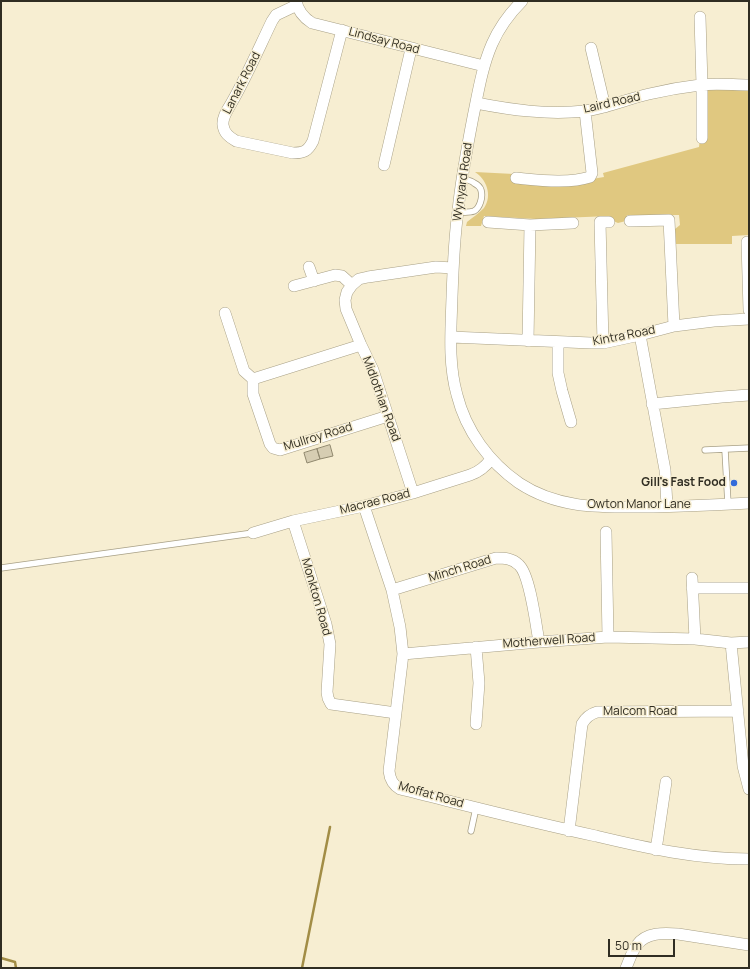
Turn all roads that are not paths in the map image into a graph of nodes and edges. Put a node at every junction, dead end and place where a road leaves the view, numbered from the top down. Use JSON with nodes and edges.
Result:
{"nodes":[{"id":1,"x":522,"y":1,"type":"edge"},
{"id":2,"x":296,"y":3,"type":"edge"},
{"id":3,"x":700,"y":17,"type":"dead end"},
{"id":4,"x":342,"y":30,"type":"junction"},
{"id":5,"x":591,"y":48,"type":"dead end"},
{"id":6,"x":411,"y":49,"type":"junction"},
{"id":7,"x":484,"y":66,"type":"junction"},
{"id":8,"x":702,"y":85,"type":"junction"},
{"id":9,"x":749,"y":85,"type":"edge"},
{"id":10,"x":476,"y":103,"type":"junction"},
{"id":11,"x":605,"y":107,"type":"junction"},
{"id":12,"x":585,"y":110,"type":"junction"},
{"id":13,"x":702,"y":138,"type":"dead end"},
{"id":14,"x":384,"y":165,"type":"dead end"},
{"id":15,"x":516,"y":178,"type":"dead end"},
{"id":16,"x":462,"y":179,"type":"junction"},
{"id":17,"x":457,"y":212,"type":"junction"},
{"id":18,"x":630,"y":221,"type":"dead end"},
{"id":19,"x":488,"y":222,"type":"dead end"},
{"id":20,"x":600,"y":222,"type":"dead end"},
{"id":21,"x":573,"y":223,"type":"dead end"},
{"id":22,"x":530,"y":225,"type":"junction"},
{"id":23,"x":747,"y":242,"type":"dead end"},
{"id":24,"x":309,"y":267,"type":"dead end"},
{"id":25,"x":453,"y":268,"type":"junction"},
{"id":26,"x":314,"y":281,"type":"junction"},
{"id":27,"x":352,"y":285,"type":"junction"},
{"id":28,"x":294,"y":286,"type":"dead end"},
{"id":29,"x":749,"y":310,"type":"edge"},
{"id":30,"x":225,"y":313,"type":"dead end"},
{"id":31,"x":749,"y":319,"type":"edge"},
{"id":32,"x":674,"y":326,"type":"junction"},
{"id":33,"x":640,"y":335,"type":"junction"},
{"id":34,"x":450,"y":337,"type":"junction"},
{"id":35,"x":528,"y":341,"type":"junction"},
{"id":36,"x":558,"y":342,"type":"junction"},
{"id":37,"x":602,"y":343,"type":"junction"},
{"id":38,"x":360,"y":345,"type":"junction"},
{"id":39,"x":452,"y":376,"type":"joint"},
{"id":40,"x":253,"y":379,"type":"junction"},
{"id":41,"x":749,"y":395,"type":"edge"},
{"id":42,"x":652,"y":404,"type":"junction"},
{"id":43,"x":388,"y":416,"type":"junction"},
{"id":44,"x":571,"y":422,"type":"dead end"},
{"id":45,"x":749,"y":448,"type":"edge"},
{"id":46,"x":705,"y":450,"type":"dead end"},
{"id":47,"x":725,"y":450,"type":"junction"},
{"id":48,"x":491,"y":459,"type":"junction"},
{"id":49,"x":412,"y":493,"type":"junction"},
{"id":50,"x":749,"y":503,"type":"edge"},
{"id":51,"x":728,"y":504,"type":"junction"},
{"id":52,"x":364,"y":506,"type":"junction"},
{"id":53,"x":667,"y":506,"type":"junction"},
{"id":54,"x":293,"y":521,"type":"junction"},
{"id":55,"x":606,"y":532,"type":"dead end"},
{"id":56,"x":253,"y":533,"type":"joint"},
{"id":57,"x":1,"y":568,"type":"edge"},
{"id":58,"x":749,"y":588,"type":"edge"},
{"id":59,"x":392,"y":590,"type":"junction"},
{"id":60,"x":608,"y":637,"type":"junction"},
{"id":61,"x":695,"y":639,"type":"junction"},
{"id":62,"x":539,"y":642,"type":"junction"},
{"id":63,"x":749,"y":642,"type":"edge"},
{"id":64,"x":731,"y":643,"type":"junction"},
{"id":65,"x":476,"y":647,"type":"junction"},
{"id":66,"x":404,"y":654,"type":"junction"},
{"id":67,"x":738,"y":711,"type":"junction"},
{"id":68,"x":396,"y":713,"type":"junction"},
{"id":69,"x":476,"y":724,"type":"dead end"},
{"id":70,"x":665,"y":782,"type":"dead end"},
{"id":71,"x":749,"y":789,"type":"edge"},
{"id":72,"x":476,"y":808,"type":"junction"},
{"id":73,"x":471,"y":830,"type":"dead end"},
{"id":74,"x":569,"y":831,"type":"junction"},
{"id":75,"x":656,"y":850,"type":"junction"},
{"id":76,"x":749,"y":859,"type":"edge"},
{"id":77,"x":749,"y":945,"type":"edge"},
{"id":78,"x":626,"y":968,"type":"edge"}],
"edges":[{"from":1,"to":7,"type":"street","name":"Wynyard Road"},
{"from":2,"to":4,"type":"street","name":"Lindsay Road"},
{"from":2,"to":4,"type":"street","name":"Lanark Road"},
{"from":3,"to":8,"type":"street"},
{"from":4,"to":6,"type":"street","name":"Lindsay Road"},
{"from":5,"to":11,"type":"street"},
{"from":6,"to":7,"type":"street","name":"Lindsay Road"},
{"from":6,"to":14,"type":"street"},
{"from":7,"to":10,"type":"street","name":"Wynyard Road"},
{"from":8,"to":9,"type":"street","name":"Laird Road"},
{"from":8,"to":11,"type":"street","name":"Laird Road"},
{"from":8,"to":13,"type":"street"},
{"from":10,"to":12,"type":"street","name":"Laird Road"},
{"from":10,"to":16,"type":"street","name":"Wynyard Road"},
{"from":11,"to":12,"type":"street","name":"Laird Road"},
{"from":12,"to":15,"type":"street"},
{"from":16,"to":17,"type":"street","name":"Wynyard Road"},
{"from":16,"to":17,"type":"lane"},
{"from":17,"to":25,"type":"street","name":"Wynyard Road"},
{"from":18,"to":32,"type":"street"},
{"from":19,"to":22,"type":"street"},
{"from":20,"to":37,"type":"street"},
{"from":21,"to":22,"type":"street"},
{"from":22,"to":35,"type":"street"},
{"from":23,"to":29,"type":"street"},
{"from":24,"to":26,"type":"street"},
{"from":25,"to":27,"type":"street"},
{"from":25,"to":34,"type":"street","name":"Wynyard Road"},
{"from":26,"to":27,"type":"street"},
{"from":26,"to":28,"type":"street"},
{"from":27,"to":38,"type":"street","name":"Midlothian Road"},
{"from":30,"to":40,"type":"street"},
{"from":31,"to":32,"type":"street","name":"Kintra Road"},
{"from":32,"to":33,"type":"street","name":"Kintra Road"},
{"from":33,"to":37,"type":"street","name":"Kintra Road"},
{"from":33,"to":42,"type":"street"},
{"from":34,"to":35,"type":"street","name":"Kintra Road"},
{"from":34,"to":39,"type":"street","name":"Wynyard Road"},
{"from":35,"to":36,"type":"street","name":"Kintra Road"},
{"from":36,"to":37,"type":"street","name":"Kintra Road"},
{"from":36,"to":44,"type":"street"},
{"from":38,"to":40,"type":"street"},
{"from":38,"to":43,"type":"street","name":"Midlothian Road"},
{"from":39,"to":48,"type":"street","name":"Owton Manor Lane"},
{"from":40,"to":43,"type":"street","name":"Mullroy Road"},
{"from":41,"to":42,"type":"street"},
{"from":42,"to":53,"type":"street"},
{"from":43,"to":49,"type":"street","name":"Midlothian Road"},
{"from":45,"to":47,"type":"lane"},
{"from":46,"to":47,"type":"lane"},
{"from":47,"to":51,"type":"lane"},
{"from":48,"to":49,"type":"street","name":"Macrae Road"},
{"from":48,"to":53,"type":"street","name":"Owton Manor Lane"},
{"from":49,"to":52,"type":"street","name":"Macrae Road"},
{"from":50,"to":51,"type":"street","name":"Owton Manor Lane"},
{"from":51,"to":53,"type":"street","name":"Owton Manor Lane"},
{"from":52,"to":54,"type":"street","name":"Macrae Road"},
{"from":52,"to":59,"type":"street","name":"Moffat Road"},
{"from":54,"to":56,"type":"street","name":"Macrae Road"},
{"from":54,"to":68,"type":"street","name":"Monkton Road"},
{"from":55,"to":60,"type":"street"},
{"from":56,"to":57,"type":"lane"},
{"from":58,"to":61,"type":"street"},
{"from":59,"to":62,"type":"street","name":"Minch Road"},
{"from":59,"to":66,"type":"street","name":"Moffat Road"},
{"from":60,"to":61,"type":"street","name":"Motherwell Road"},
{"from":60,"to":62,"type":"street","name":"Motherwell Road"},
{"from":61,"to":64,"type":"street","name":"Motherwell Road"},
{"from":62,"to":65,"type":"street","name":"Motherwell Road"},
{"from":63,"to":64,"type":"street","name":"Motherwell Road"},
{"from":64,"to":67,"type":"street"},
{"from":65,"to":66,"type":"street","name":"Motherwell Road"},
{"from":65,"to":69,"type":"street"},
{"from":66,"to":68,"type":"street","name":"Moffat Road"},
{"from":67,"to":71,"type":"street"},
{"from":67,"to":74,"type":"street","name":"Malcom Road"},
{"from":68,"to":72,"type":"street","name":"Moffat Road"},
{"from":70,"to":75,"type":"street"},
{"from":72,"to":73,"type":"lane"},
{"from":72,"to":74,"type":"street","name":"Moffat Road"},
{"from":74,"to":75,"type":"street","name":"Moffat Road"},
{"from":75,"to":76,"type":"street","name":"Moffat Road"},
{"from":77,"to":78,"type":"street"}]}
